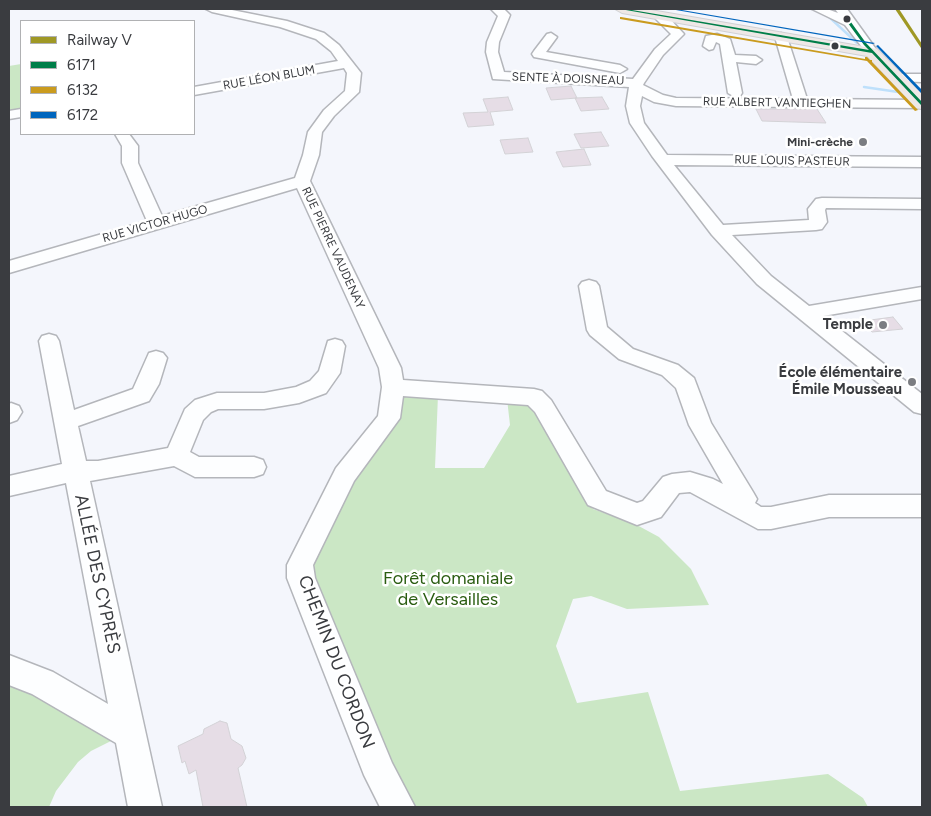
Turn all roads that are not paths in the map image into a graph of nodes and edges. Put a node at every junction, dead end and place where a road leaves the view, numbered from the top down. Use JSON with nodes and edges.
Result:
{"nodes":[{"id":1,"x":212,"y":9,"type":"edge"},
{"id":2,"x":622,"y":9,"type":"edge"},
{"id":3,"x":818,"y":9,"type":"edge"},
{"id":4,"x":841,"y":9,"type":"edge"},
{"id":5,"x":497,"y":10,"type":"edge"},
{"id":6,"x":661,"y":13,"type":"edge"},
{"id":7,"x":849,"y":22,"type":"junction"},
{"id":8,"x":551,"y":37,"type":"dead end"},
{"id":9,"x":781,"y":37,"type":"junction"},
{"id":10,"x":709,"y":46,"type":"dead end"},
{"id":11,"x":872,"y":52,"type":"junction"},
{"id":12,"x":730,"y":58,"type":"junction"},
{"id":13,"x":756,"y":60,"type":"dead end"},
{"id":14,"x":345,"y":64,"type":"junction"},
{"id":15,"x":897,"y":78,"type":"junction"},
{"id":16,"x":922,"y":78,"type":"edge"},
{"id":17,"x":640,"y":90,"type":"junction"},
{"id":18,"x":195,"y":91,"type":"edge"},
{"id":19,"x":737,"y":97,"type":"junction"},
{"id":20,"x":800,"y":103,"type":"junction"},
{"id":21,"x":922,"y":104,"type":"edge"},
{"id":22,"x":333,"y":132,"type":"dead end"},
{"id":23,"x":123,"y":135,"type":"edge"},
{"id":24,"x":312,"y":149,"type":"junction"},
{"id":25,"x":663,"y":160,"type":"junction"},
{"id":26,"x":922,"y":162,"type":"edge"},
{"id":27,"x":302,"y":181,"type":"junction"},
{"id":28,"x":922,"y":204,"type":"edge"},
{"id":29,"x":157,"y":224,"type":"junction"},
{"id":30,"x":718,"y":231,"type":"junction"},
{"id":31,"x":9,"y":267,"type":"edge"},
{"id":32,"x":589,"y":286,"type":"dead end"},
{"id":33,"x":922,"y":294,"type":"edge"},
{"id":34,"x":805,"y":313,"type":"junction"},
{"id":35,"x":49,"y":341,"type":"dead end"},
{"id":36,"x":335,"y":346,"type":"dead end"},
{"id":37,"x":156,"y":358,"type":"dead end"},
{"id":38,"x":393,"y":387,"type":"junction"},
{"id":39,"x":922,"y":406,"type":"edge"},
{"id":40,"x":66,"y":421,"type":"junction"},
{"id":41,"x":177,"y":456,"type":"junction"},
{"id":42,"x":254,"y":467,"type":"dead end"},
{"id":43,"x":75,"y":470,"type":"junction"},
{"id":44,"x":9,"y":486,"type":"edge"},
{"id":45,"x":922,"y":506,"type":"edge"},
{"id":46,"x":740,"y":508,"type":"junction"},
{"id":47,"x":9,"y":670,"type":"edge"},
{"id":48,"x":131,"y":734,"type":"junction"},
{"id":49,"x":145,"y":807,"type":"edge"},
{"id":50,"x":398,"y":807,"type":"edge"}],
"edges":[{"from":1,"to":14,"type":"street"},
{"from":2,"to":6,"type":"main road"},
{"from":3,"to":7,"type":"street"},
{"from":4,"to":7,"type":"street"},
{"from":5,"to":17,"type":"street","name":"SENTE À DOISNEAU"},
{"from":6,"to":9,"type":"main road"},
{"from":6,"to":17,"type":"street"},
{"from":7,"to":11,"type":"street"},
{"from":8,"to":17,"type":"street"},
{"from":9,"to":11,"type":"main road"},
{"from":9,"to":20,"type":"street"},
{"from":10,"to":12,"type":"street"},
{"from":11,"to":15,"type":"main road"},
{"from":12,"to":13,"type":"street"},
{"from":12,"to":19,"type":"street"},
{"from":14,"to":18,"type":"street","name":"RUE LÉON BLUM"},
{"from":14,"to":24,"type":"street","name":"RUE PIERRE VAUDENAY"},
{"from":15,"to":16,"type":"street"},
{"from":15,"to":21,"type":"main road"},
{"from":17,"to":19,"type":"street","name":"RUE ALBERT VANTIEGHEN"},
{"from":17,"to":25,"type":"street"},
{"from":19,"to":20,"type":"street","name":"RUE ALBERT VANTIEGHEN"},
{"from":20,"to":21,"type":"street","name":"RUE ALBERT VANTIEGHEN"},
{"from":22,"to":24,"type":"street"},
{"from":23,"to":29,"type":"street"},
{"from":24,"to":27,"type":"street","name":"RUE PIERRE VAUDENAY"},
{"from":25,"to":26,"type":"street","name":"RUE LOUIS PASTEUR"},
{"from":25,"to":30,"type":"street"},
{"from":27,"to":29,"type":"street","name":"RUE VICTOR HUGO"},
{"from":27,"to":38,"type":"street","name":"RUE PIERRE VAUDENAY"},
{"from":28,"to":30,"type":"street"},
{"from":29,"to":31,"type":"street","name":"RUE VICTOR HUGO"},
{"from":30,"to":34,"type":"street"},
{"from":32,"to":46,"type":"street"},
{"from":33,"to":34,"type":"street"},
{"from":34,"to":39,"type":"street"},
{"from":35,"to":40,"type":"street","name":"ALLÉE DES CYPRÈS"},
{"from":36,"to":41,"type":"street"},
{"from":37,"to":40,"type":"street"},
{"from":38,"to":46,"type":"street"},
{"from":38,"to":50,"type":"street","name":"CHEMIN DU CORDON"},
{"from":40,"to":43,"type":"street","name":"ALLÉE DES CYPRÈS"},
{"from":41,"to":42,"type":"street"},
{"from":41,"to":43,"type":"street"},
{"from":43,"to":44,"type":"street"},
{"from":43,"to":48,"type":"street","name":"ALLÉE DES CYPRÈS"},
{"from":45,"to":46,"type":"street"},
{"from":47,"to":48,"type":"street"},
{"from":48,"to":49,"type":"street","name":"ALLÉE DES CYPRÈS"}]}
